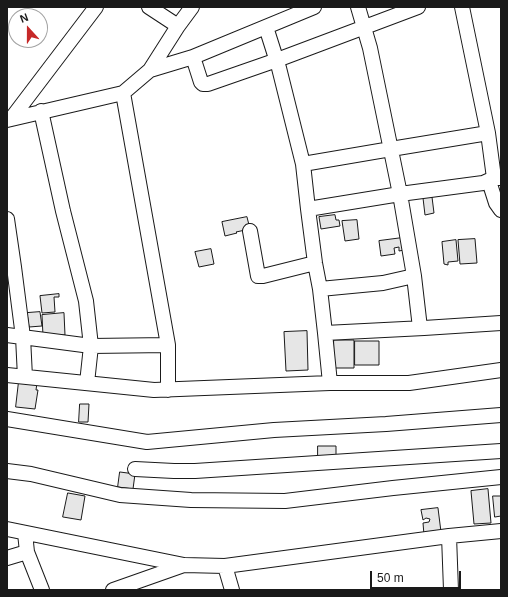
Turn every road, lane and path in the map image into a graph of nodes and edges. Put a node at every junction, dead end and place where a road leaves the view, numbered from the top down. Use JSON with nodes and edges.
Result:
{"nodes":[{"id":1,"x":96,"y":7,"type":"edge"},
{"id":2,"x":149,"y":7,"type":"edge"},
{"id":3,"x":192,"y":7,"type":"edge"},
{"id":4,"x":314,"y":7,"type":"edge"},
{"id":5,"x":358,"y":7,"type":"edge"},
{"id":6,"x":418,"y":7,"type":"edge"},
{"id":7,"x":462,"y":7,"type":"edge"},
{"id":8,"x":178,"y":26,"type":"junction"},
{"id":9,"x":266,"y":27,"type":"junction"},
{"id":10,"x":364,"y":27,"type":"junction"},
{"id":11,"x":193,"y":57,"type":"junction"},
{"id":12,"x":277,"y":60,"type":"junction"},
{"id":13,"x":150,"y":70,"type":"junction"},
{"id":14,"x":123,"y":92,"type":"junction"},
{"id":15,"x":42,"y":111,"type":"junction"},
{"id":16,"x":9,"y":120,"type":"edge"},
{"id":17,"x":488,"y":133,"type":"junction"},
{"id":18,"x":391,"y":149,"type":"junction"},
{"id":19,"x":303,"y":164,"type":"junction"},
{"id":20,"x":495,"y":179,"type":"edge"},
{"id":21,"x":400,"y":194,"type":"junction"},
{"id":22,"x":308,"y":209,"type":"junction"},
{"id":23,"x":501,"y":210,"type":"edge"},
{"id":24,"x":7,"y":219,"type":"edge"},
{"id":25,"x":250,"y":231,"type":"dead end"},
{"id":26,"x":316,"y":263,"type":"junction"},
{"id":27,"x":414,"y":276,"type":"junction"},
{"id":28,"x":320,"y":289,"type":"junction"},
{"id":29,"x":501,"y":323,"type":"edge"},
{"id":30,"x":420,"y":328,"type":"junction"},
{"id":31,"x":326,"y":333,"type":"junction"},
{"id":32,"x":7,"y":335,"type":"edge"},
{"id":33,"x":23,"y":337,"type":"junction"},
{"id":34,"x":168,"y":345,"type":"junction"},
{"id":35,"x":91,"y":346,"type":"junction"},
{"id":36,"x":501,"y":370,"type":"edge"},
{"id":37,"x":7,"y":375,"type":"edge"},
{"id":38,"x":24,"y":377,"type":"junction"},
{"id":39,"x":87,"y":383,"type":"junction"},
{"id":40,"x":330,"y":383,"type":"junction"},
{"id":41,"x":168,"y":390,"type":"junction"},
{"id":42,"x":501,"y":415,"type":"edge"},
{"id":43,"x":7,"y":419,"type":"edge"},
{"id":44,"x":501,"y":451,"type":"edge"},
{"id":45,"x":135,"y":469,"type":"dead end"},
{"id":46,"x":7,"y":471,"type":"edge"},
{"id":47,"x":501,"y":477,"type":"edge"},
{"id":48,"x":7,"y":529,"type":"edge"},
{"id":49,"x":501,"y":531,"type":"edge"},
{"id":50,"x":25,"y":533,"type":"junction"},
{"id":51,"x":449,"y":536,"type":"junction"},
{"id":52,"x":27,"y":552,"type":"junction"},
{"id":53,"x":7,"y":558,"type":"edge"},
{"id":54,"x":184,"y":565,"type":"junction"},
{"id":55,"x":225,"y":566,"type":"junction"},
{"id":56,"x":42,"y":590,"type":"edge"},
{"id":57,"x":113,"y":590,"type":"edge"},
{"id":58,"x":232,"y":590,"type":"edge"},
{"id":59,"x":451,"y":590,"type":"edge"}],
"edges":[{"from":1,"to":16,"type":"street"},
{"from":2,"to":8,"type":"street"},
{"from":3,"to":8,"type":"street"},
{"from":4,"to":9,"type":"street"},
{"from":5,"to":10,"type":"street"},
{"from":6,"to":10,"type":"street"},
{"from":7,"to":17,"type":"street"},
{"from":8,"to":13,"type":"street"},
{"from":9,"to":11,"type":"street"},
{"from":9,"to":12,"type":"street"},
{"from":10,"to":12,"type":"street"},
{"from":10,"to":18,"type":"street"},
{"from":11,"to":12,"type":"street"},
{"from":11,"to":13,"type":"street"},
{"from":12,"to":19,"type":"street"},
{"from":13,"to":14,"type":"street"},
{"from":14,"to":15,"type":"street"},
{"from":14,"to":34,"type":"street"},
{"from":15,"to":16,"type":"street"},
{"from":15,"to":35,"type":"street"},
{"from":17,"to":18,"type":"street"},
{"from":17,"to":20,"type":"street"},
{"from":18,"to":19,"type":"street"},
{"from":18,"to":21,"type":"street"},
{"from":19,"to":22,"type":"street"},
{"from":20,"to":21,"type":"street"},
{"from":20,"to":23,"type":"street"},
{"from":21,"to":22,"type":"street"},
{"from":21,"to":27,"type":"street"},
{"from":22,"to":26,"type":"street"},
{"from":24,"to":33,"type":"street"},
{"from":25,"to":26,"type":"street"},
{"from":26,"to":28,"type":"street"},
{"from":27,"to":28,"type":"street"},
{"from":27,"to":30,"type":"street"},
{"from":28,"to":31,"type":"street"},
{"from":29,"to":30,"type":"street"},
{"from":30,"to":31,"type":"street"},
{"from":31,"to":40,"type":"street"},
{"from":32,"to":33,"type":"street"},
{"from":33,"to":35,"type":"street"},
{"from":33,"to":38,"type":"street"},
{"from":34,"to":35,"type":"street"},
{"from":34,"to":41,"type":"street"},
{"from":35,"to":39,"type":"street"},
{"from":36,"to":40,"type":"street"},
{"from":37,"to":38,"type":"street"},
{"from":38,"to":39,"type":"street"},
{"from":39,"to":41,"type":"street"},
{"from":40,"to":41,"type":"street"},
{"from":42,"to":43,"type":"street"},
{"from":44,"to":45,"type":"street"},
{"from":46,"to":47,"type":"street"},
{"from":48,"to":50,"type":"street"},
{"from":49,"to":51,"type":"street"},
{"from":50,"to":52,"type":"street"},
{"from":50,"to":54,"type":"street"},
{"from":51,"to":55,"type":"street"},
{"from":51,"to":59,"type":"street"},
{"from":52,"to":53,"type":"street"},
{"from":52,"to":56,"type":"street"},
{"from":54,"to":55,"type":"street"},
{"from":54,"to":57,"type":"street"},
{"from":55,"to":58,"type":"street"}]}
